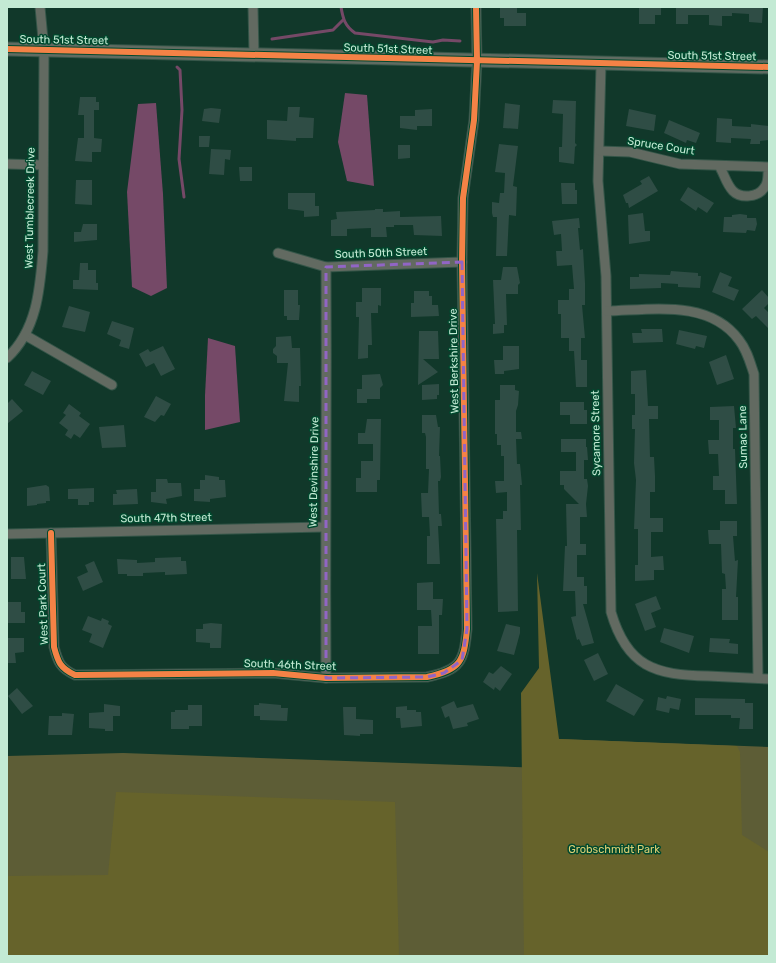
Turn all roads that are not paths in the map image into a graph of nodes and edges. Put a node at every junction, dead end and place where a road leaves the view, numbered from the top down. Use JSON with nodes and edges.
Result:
{"nodes":[{"id":1,"x":40,"y":7,"type":"edge"},
{"id":2,"x":253,"y":7,"type":"edge"},
{"id":3,"x":476,"y":7,"type":"edge"},
{"id":4,"x":7,"y":49,"type":"edge"},
{"id":5,"x":44,"y":50,"type":"junction"},
{"id":6,"x":254,"y":55,"type":"junction"},
{"id":7,"x":477,"y":61,"type":"junction"},
{"id":8,"x":601,"y":64,"type":"junction"},
{"id":9,"x":769,"y":67,"type":"edge"},
{"id":10,"x":600,"y":151,"type":"junction"},
{"id":11,"x":7,"y":164,"type":"edge"},
{"id":12,"x":43,"y":165,"type":"junction"},
{"id":13,"x":719,"y":166,"type":"junction"},
{"id":14,"x":278,"y":252,"type":"dead end"},
{"id":15,"x":462,"y":262,"type":"junction"},
{"id":16,"x":326,"y":267,"type":"junction"},
{"id":17,"x":607,"y":311,"type":"junction"},
{"id":18,"x":25,"y":335,"type":"junction"},
{"id":19,"x":7,"y":358,"type":"edge"},
{"id":20,"x":112,"y":385,"type":"dead end"},
{"id":21,"x":325,"y":526,"type":"junction"},
{"id":22,"x":51,"y":533,"type":"junction"},
{"id":23,"x":7,"y":534,"type":"edge"},
{"id":24,"x":462,"y":660,"type":"joint"},
{"id":25,"x":65,"y":670,"type":"joint"},
{"id":26,"x":326,"y":678,"type":"junction"},
{"id":27,"x":758,"y":678,"type":"junction"},
{"id":28,"x":769,"y":679,"type":"edge"}],
"edges":[{"from":1,"to":5,"type":"street","name":"West Tumblecreek Drive"},
{"from":2,"to":6,"type":"street"},
{"from":3,"to":7,"type":"street","name":"West Berkshire Drive"},
{"from":4,"to":5,"type":"street","name":"South 51st Street"},
{"from":5,"to":6,"type":"street","name":"South 51st Street"},
{"from":5,"to":12,"type":"street","name":"West Tumblecreek Drive"},
{"from":6,"to":7,"type":"street","name":"South 51st Street"},
{"from":7,"to":8,"type":"street","name":"South 51st Street"},
{"from":7,"to":15,"type":"street","name":"West Berkshire Drive"},
{"from":8,"to":9,"type":"street","name":"South 51st Street"},
{"from":8,"to":10,"type":"street","name":"Sycamore Street"},
{"from":10,"to":13,"type":"street","name":"Spruce Court"},
{"from":10,"to":17,"type":"street","name":"Sycamore Street"},
{"from":11,"to":12,"type":"street"},
{"from":12,"to":18,"type":"street","name":"West Tumblecreek Drive"},
{"from":13,"to":13,"type":"street","name":"Spruce Court"},
{"from":14,"to":16,"type":"street","name":"South 50th Street"},
{"from":15,"to":16,"type":"street","name":"South 50th Street"},
{"from":15,"to":24,"type":"street","name":"West Berkshire Drive"},
{"from":16,"to":21,"type":"street","name":"West Devinshire Drive"},
{"from":17,"to":27,"type":"street","name":"Sycamore Street"},
{"from":17,"to":27,"type":"street","name":"Sumac Lane"},
{"from":18,"to":19,"type":"street","name":"West Tumblecreek Drive"},
{"from":18,"to":20,"type":"street"},
{"from":21,"to":22,"type":"street","name":"South 47th Street"},
{"from":21,"to":26,"type":"street","name":"West Devinshire Drive"},
{"from":22,"to":23,"type":"street","name":"South 47th Street"},
{"from":22,"to":25,"type":"street","name":"West Park Court"},
{"from":24,"to":26,"type":"street","name":"South 46th Street"},
{"from":25,"to":26,"type":"street","name":"South 46th Street"},
{"from":27,"to":28,"type":"street","name":"Sycamore Street"}]}
